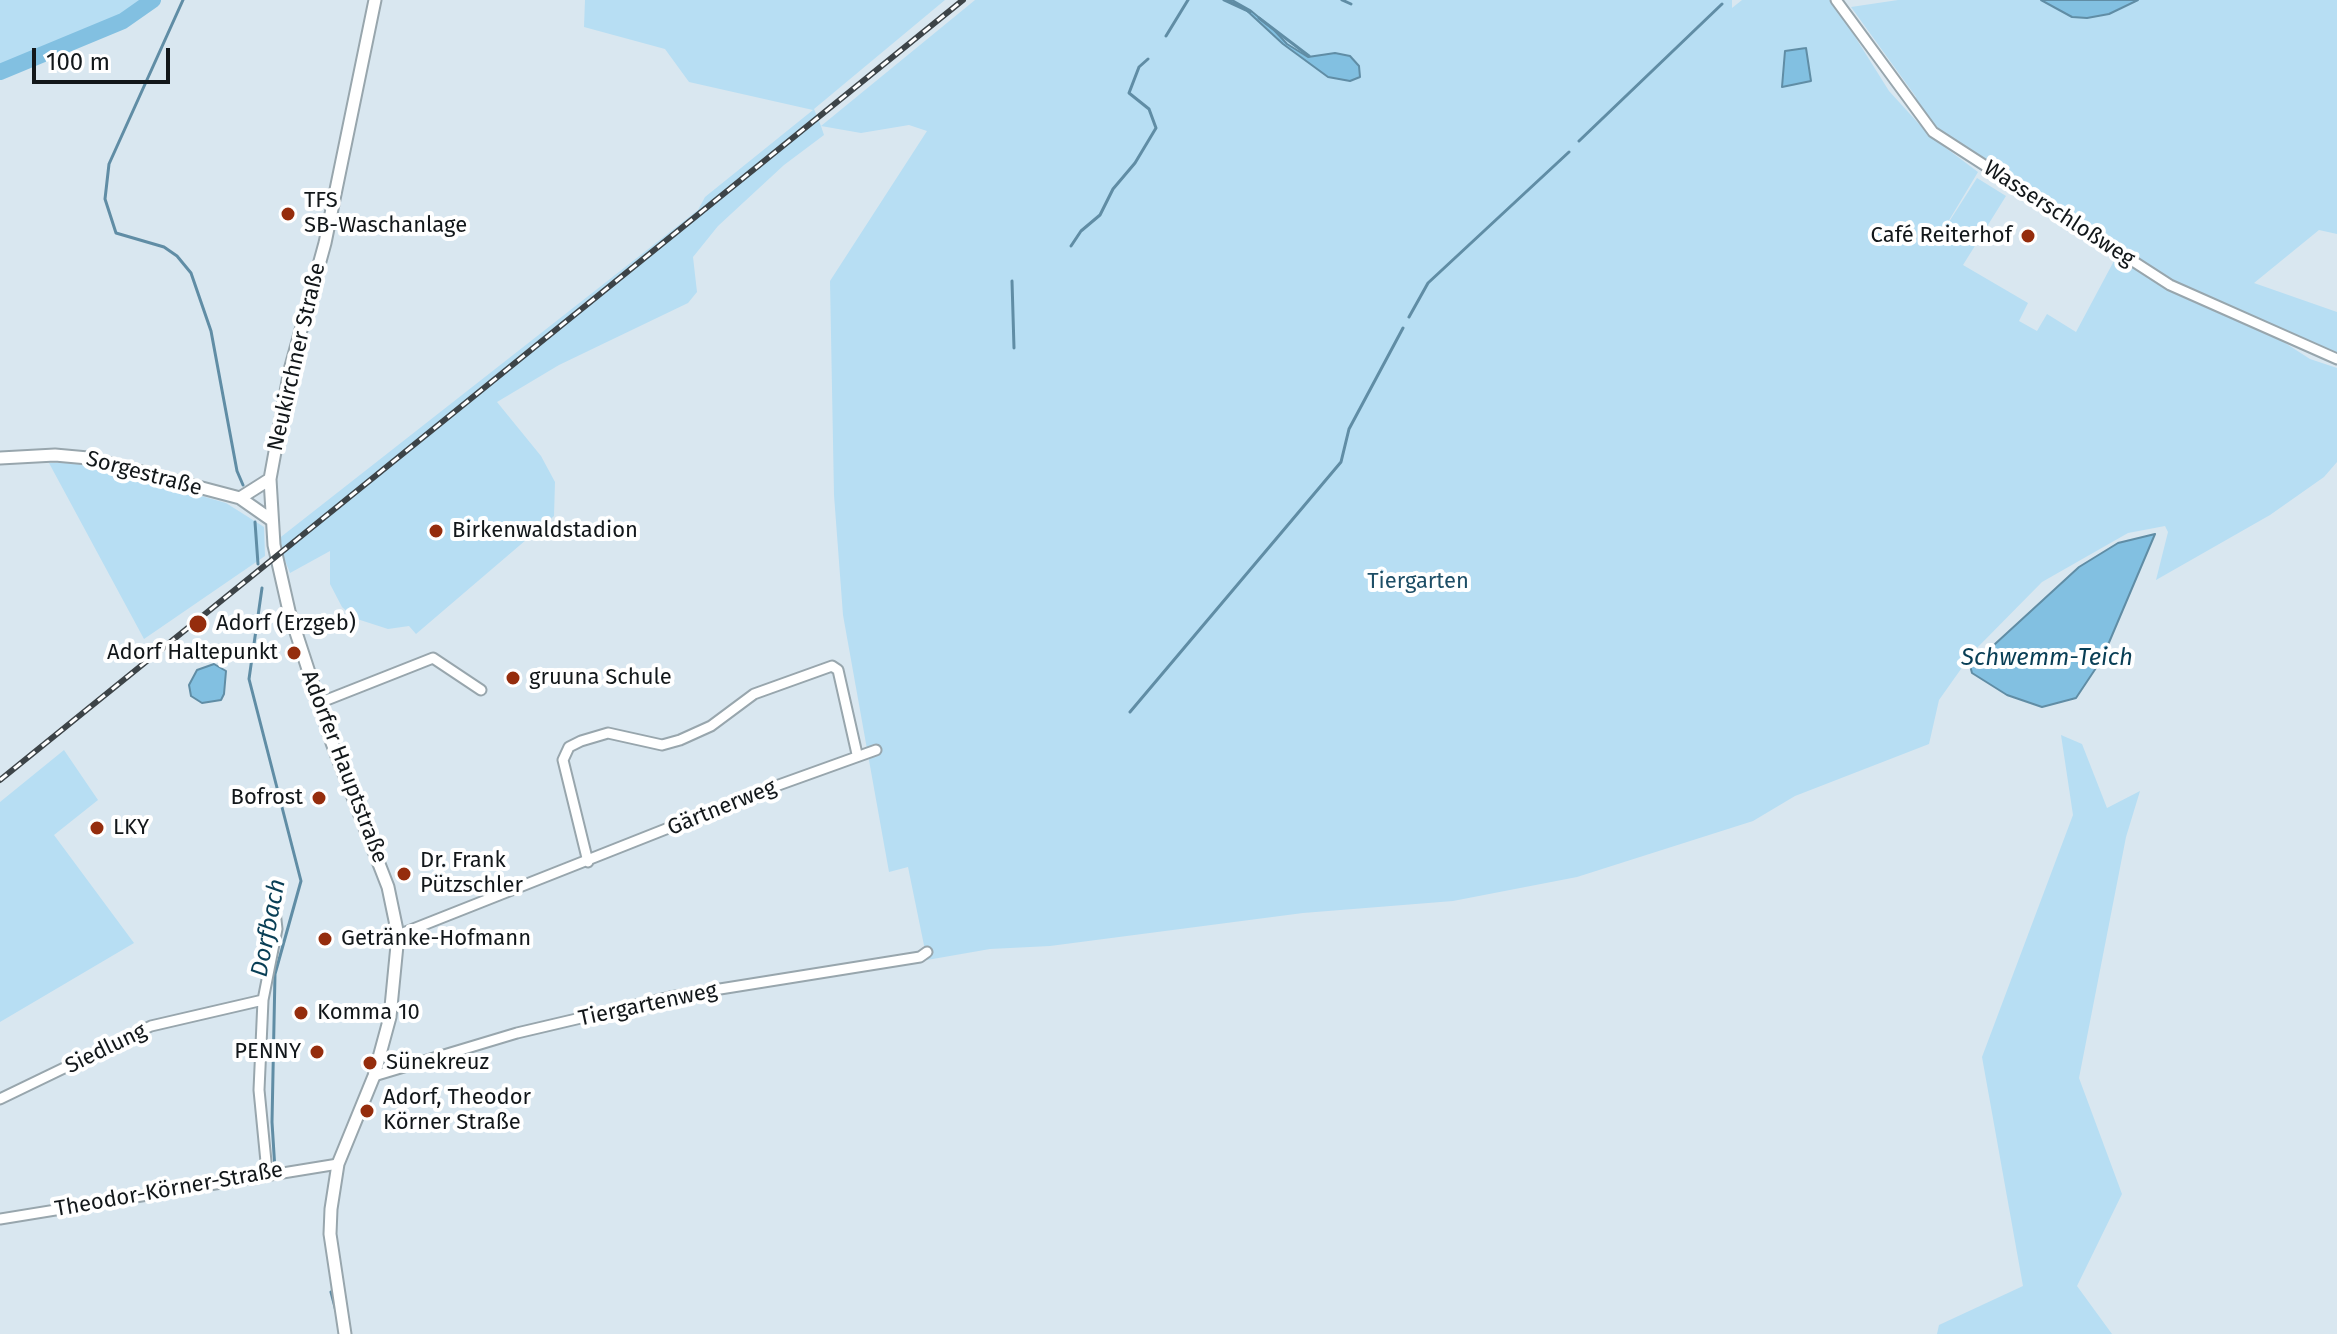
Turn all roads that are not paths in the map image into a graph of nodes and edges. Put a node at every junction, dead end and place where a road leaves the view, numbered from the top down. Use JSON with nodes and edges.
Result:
{"nodes":[{"id":1,"x":375,"y":0,"type":"edge"},
{"id":2,"x":1836,"y":0,"type":"edge"},
{"id":3,"x":2337,"y":359,"type":"edge"},
{"id":4,"x":0,"y":458,"type":"edge"},
{"id":5,"x":270,"y":479,"type":"junction"},
{"id":6,"x":240,"y":498,"type":"junction"},
{"id":7,"x":270,"y":519,"type":"junction"},
{"id":8,"x":481,"y":690,"type":"dead end"},
{"id":9,"x":319,"y":703,"type":"junction"},
{"id":10,"x":876,"y":750,"type":"dead end"},
{"id":11,"x":857,"y":754,"type":"junction"},
{"id":12,"x":588,"y":862,"type":"junction"},
{"id":13,"x":275,"y":911,"type":"dead end"},
{"id":14,"x":398,"y":935,"type":"junction"},
{"id":15,"x":927,"y":952,"type":"dead end"},
{"id":16,"x":263,"y":1000,"type":"junction"},
{"id":17,"x":374,"y":1076,"type":"junction"},
{"id":18,"x":0,"y":1099,"type":"edge"},
{"id":19,"x":338,"y":1164,"type":"junction"},
{"id":20,"x":267,"y":1172,"type":"junction"},
{"id":21,"x":0,"y":1219,"type":"edge"},
{"id":22,"x":345,"y":1334,"type":"edge"}],
"edges":[{"from":1,"to":5,"type":"street","name":"Neukirchner Straße"},
{"from":2,"to":3,"type":"street","name":"Wasserschloßweg"},
{"from":4,"to":6,"type":"street","name":"Sorgestraße"},
{"from":5,"to":6,"type":"street"},
{"from":5,"to":7,"type":"street","name":"Adorfer Hauptstraße"},
{"from":6,"to":7,"type":"street","name":"Sorgestraße"},
{"from":7,"to":9,"type":"street","name":"Adorfer Hauptstraße"},
{"from":8,"to":9,"type":"street"},
{"from":9,"to":14,"type":"street","name":"Adorfer Hauptstraße"},
{"from":10,"to":11,"type":"street","name":"Gärtnerweg"},
{"from":11,"to":12,"type":"street","name":"Gärtnerweg"},
{"from":11,"to":12,"type":"street"},
{"from":12,"to":14,"type":"street","name":"Gärtnerweg"},
{"from":13,"to":16,"type":"street"},
{"from":14,"to":17,"type":"street","name":"Adorfer Hauptstraße"},
{"from":15,"to":17,"type":"street","name":"Tiergartenweg"},
{"from":16,"to":18,"type":"street","name":"Siedlung"},
{"from":16,"to":20,"type":"street"},
{"from":17,"to":19,"type":"street","name":"Adorfer Hauptstraße"},
{"from":19,"to":20,"type":"street","name":"Theodor-Körner-Straße"},
{"from":19,"to":22,"type":"street","name":"Adorfer Hauptstraße"},
{"from":20,"to":21,"type":"street","name":"Theodor-Körner-Straße"}]}
